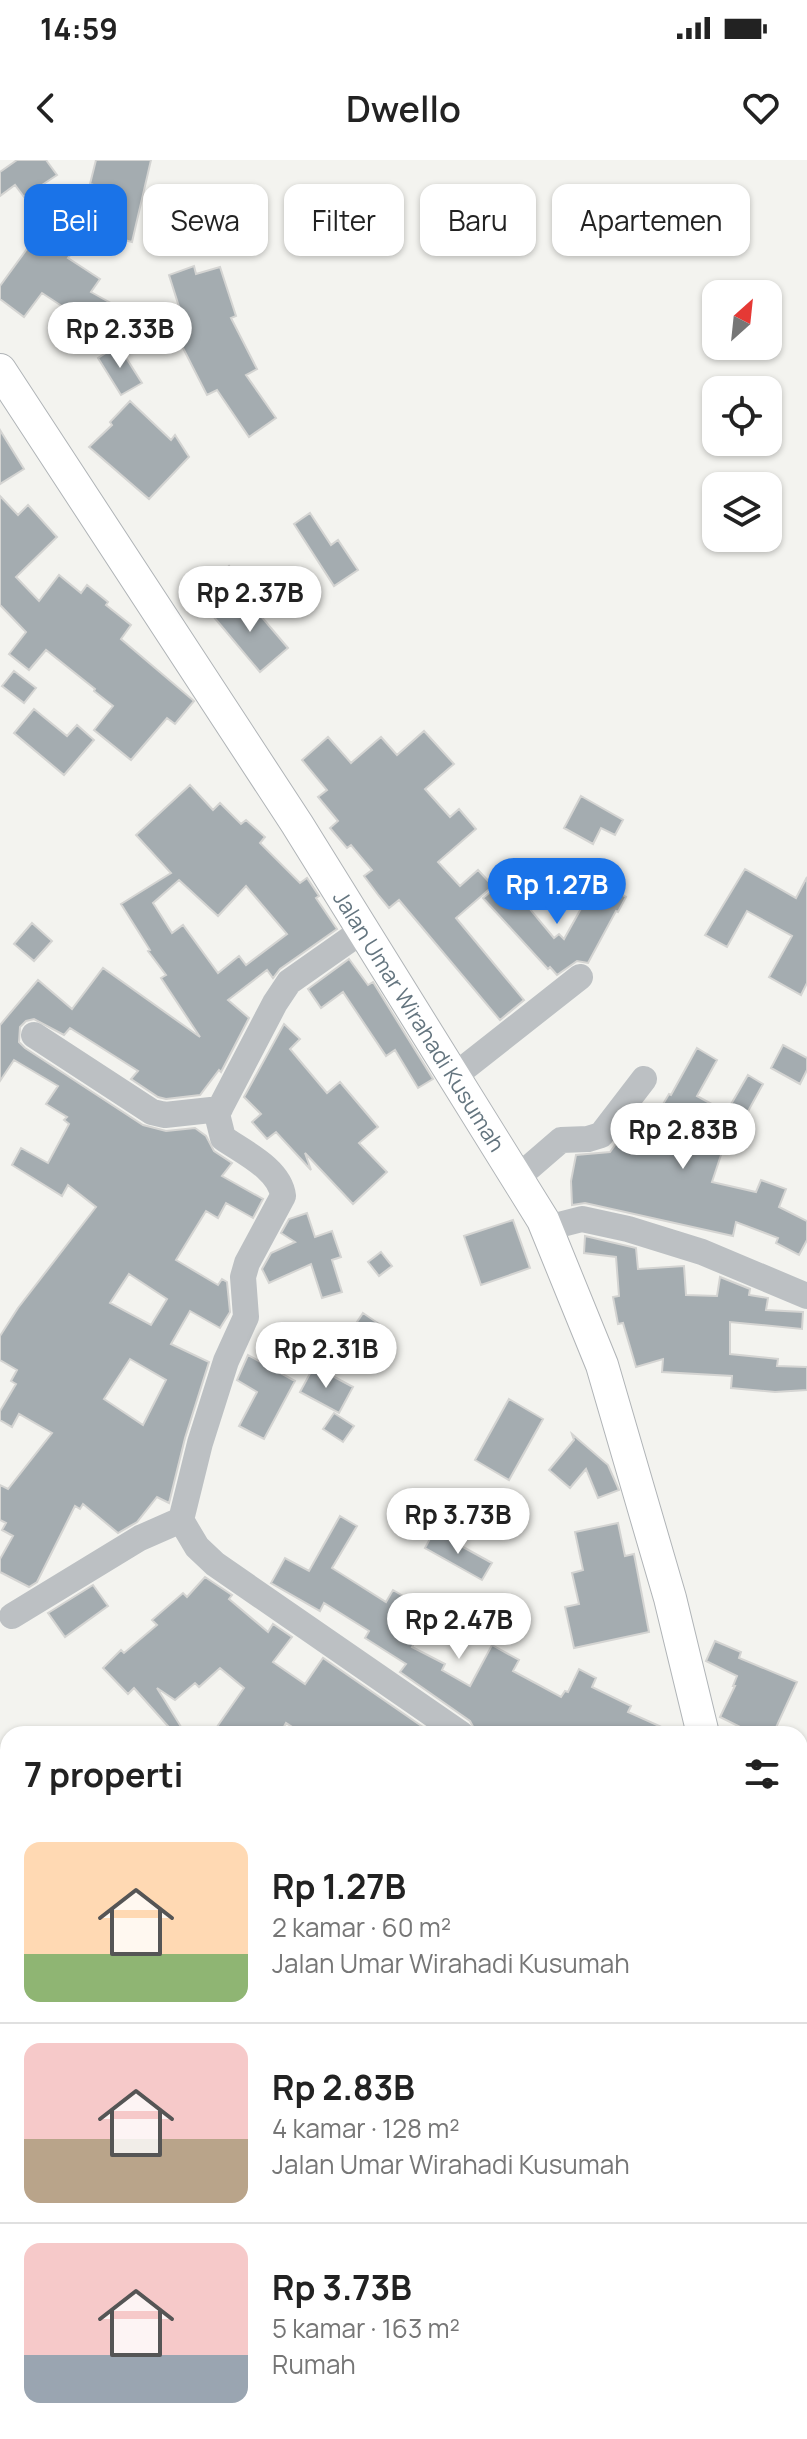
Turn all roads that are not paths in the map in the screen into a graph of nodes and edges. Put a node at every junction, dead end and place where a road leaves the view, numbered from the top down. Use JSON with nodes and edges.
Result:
{"nodes":[{"id":1,"x":0,"y":370,"type":"edge"},
{"id":2,"x":363,"y":930,"type":"junction"},
{"id":3,"x":580,"y":977,"type":"dead end"},
{"id":4,"x":34,"y":1035,"type":"dead end"},
{"id":5,"x":453,"y":1077,"type":"junction"},
{"id":6,"x":644,"y":1079,"type":"dead end"},
{"id":7,"x":220,"y":1109,"type":"junction"},
{"id":8,"x":517,"y":1178,"type":"junction"},
{"id":9,"x":547,"y":1228,"type":"junction"},
{"id":10,"x":807,"y":1296,"type":"edge"},
{"id":11,"x":181,"y":1520,"type":"junction"},
{"id":12,"x":12,"y":1616,"type":"dead end"},
{"id":13,"x":449,"y":1726,"type":"edge"},
{"id":14,"x":701,"y":1726,"type":"edge"}],
"edges":[{"from":1,"to":2,"type":"main road","name":"Jalan Umar Wirahadi Kusumah"},
{"from":2,"to":5,"type":"main road","name":"Jalan Umar Wirahadi Kusumah"},
{"from":2,"to":7,"type":"street"},
{"from":3,"to":5,"type":"street"},
{"from":4,"to":7,"type":"street"},
{"from":5,"to":8,"type":"main road","name":"Jalan Umar Wirahadi Kusumah"},
{"from":6,"to":8,"type":"street"},
{"from":7,"to":11,"type":"street"},
{"from":8,"to":9,"type":"main road","name":"Jalan Umar Wirahadi Kusumah"},
{"from":9,"to":10,"type":"street"},
{"from":9,"to":14,"type":"main road","name":"Jalan Umar Wirahadi Kusumah"},
{"from":11,"to":12,"type":"street"},
{"from":11,"to":13,"type":"street"}]}
